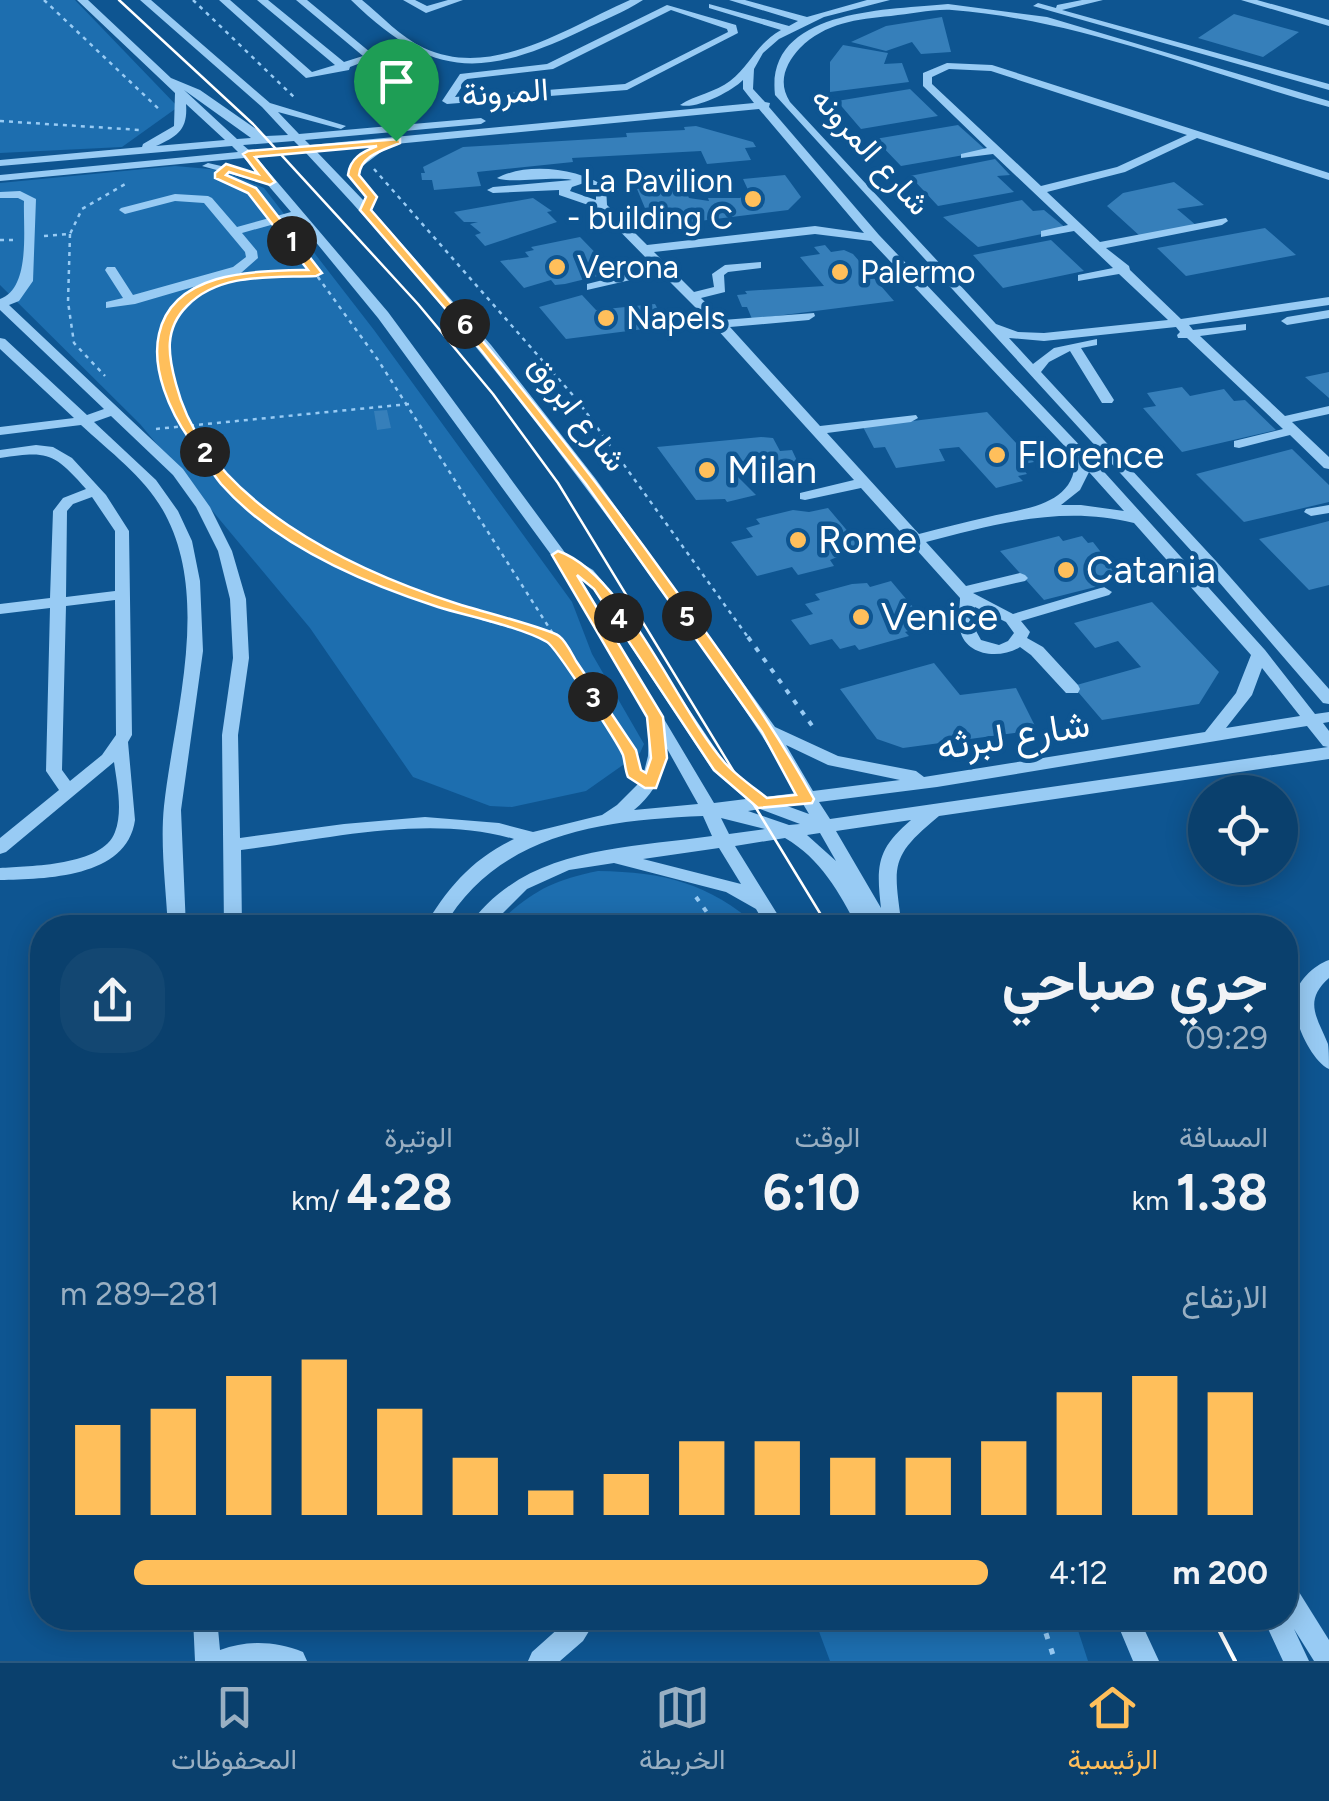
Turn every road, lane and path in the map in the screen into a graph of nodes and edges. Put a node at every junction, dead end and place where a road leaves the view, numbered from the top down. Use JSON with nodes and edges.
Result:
{"nodes":[{"id":1,"x":44,"y":0,"type":"edge"},
{"id":2,"x":82,"y":0,"type":"edge"},
{"id":3,"x":145,"y":0,"type":"edge"},
{"id":4,"x":193,"y":0,"type":"edge"},
{"id":5,"x":224,"y":0,"type":"edge"},
{"id":6,"x":262,"y":0,"type":"edge"},
{"id":7,"x":302,"y":0,"type":"edge"},
{"id":8,"x":356,"y":0,"type":"edge"},
{"id":9,"x":408,"y":0,"type":"edge"},
{"id":10,"x":458,"y":0,"type":"edge"},
{"id":11,"x":692,"y":0,"type":"edge"},
{"id":12,"x":734,"y":0,"type":"edge"},
{"id":13,"x":885,"y":0,"type":"edge"},
{"id":14,"x":993,"y":0,"type":"edge"},
{"id":15,"x":1246,"y":0,"type":"edge"},
{"id":16,"x":633,"y":1,"type":"edge"},
{"id":17,"x":1097,"y":1,"type":"edge"},
{"id":18,"x":1040,"y":6,"type":"junction"},
{"id":19,"x":840,"y":9,"type":"junction"},
{"id":20,"x":770,"y":10,"type":"junction"},
{"id":21,"x":740,"y":15,"type":"junction"},
{"id":22,"x":591,"y":22,"type":"junction"},
{"id":23,"x":1329,"y":23,"type":"edge"},
{"id":24,"x":388,"y":25,"type":"junction"},
{"id":25,"x":1113,"y":26,"type":"junction"},
{"id":26,"x":807,"y":27,"type":"junction"},
{"id":27,"x":374,"y":29,"type":"dead end"},
{"id":28,"x":790,"y":29,"type":"junction"},
{"id":29,"x":620,"y":31,"type":"junction"},
{"id":30,"x":360,"y":32,"type":"dead end"},
{"id":31,"x":346,"y":36,"type":"junction"},
{"id":32,"x":526,"y":52,"type":"junction"},
{"id":33,"x":760,"y":53,"type":"junction"},
{"id":34,"x":486,"y":59,"type":"junction"},
{"id":35,"x":554,"y":64,"type":"junction"},
{"id":36,"x":344,"y":68,"type":"junction"},
{"id":37,"x":749,"y":68,"type":"junction"},
{"id":38,"x":496,"y":72,"type":"junction"},
{"id":39,"x":166,"y":80,"type":"junction"},
{"id":40,"x":1329,"y":88,"type":"edge"},
{"id":41,"x":180,"y":92,"type":"junction"},
{"id":42,"x":783,"y":100,"type":"junction"},
{"id":43,"x":757,"y":102,"type":"junction"},
{"id":44,"x":1329,"y":104,"type":"edge"},
{"id":45,"x":266,"y":105,"type":"junction"},
{"id":46,"x":687,"y":109,"type":"junction"},
{"id":47,"x":316,"y":121,"type":"junction"},
{"id":48,"x":0,"y":122,"type":"edge"},
{"id":49,"x":178,"y":128,"type":"junction"},
{"id":50,"x":376,"y":129,"type":"junction"},
{"id":51,"x":787,"y":132,"type":"junction"},
{"id":52,"x":1197,"y":133,"type":"junction"},
{"id":53,"x":294,"y":136,"type":"junction"},
{"id":54,"x":263,"y":140,"type":"junction"},
{"id":55,"x":396,"y":141,"type":"junction"},
{"id":56,"x":234,"y":142,"type":"junction"},
{"id":57,"x":305,"y":148,"type":"junction"},
{"id":58,"x":995,"y":150,"type":"junction"},
{"id":59,"x":136,"y":151,"type":"junction"},
{"id":60,"x":282,"y":151,"type":"junction"},
{"id":61,"x":248,"y":154,"type":"junction"},
{"id":62,"x":965,"y":156,"type":"dead end"},
{"id":63,"x":359,"y":160,"type":"junction"},
{"id":64,"x":158,"y":163,"type":"junction"},
{"id":65,"x":0,"y":164,"type":"edge"},
{"id":66,"x":139,"y":176,"type":"dead end"},
{"id":67,"x":1329,"y":177,"type":"edge"},
{"id":68,"x":0,"y":178,"type":"edge"},
{"id":69,"x":503,"y":178,"type":"dead end"},
{"id":70,"x":580,"y":181,"type":"junction"},
{"id":71,"x":270,"y":182,"type":"junction"},
{"id":72,"x":564,"y":186,"type":"junction"},
{"id":73,"x":493,"y":190,"type":"dead end"},
{"id":74,"x":1039,"y":190,"type":"junction"},
{"id":75,"x":0,"y":196,"type":"edge"},
{"id":76,"x":843,"y":201,"type":"junction"},
{"id":77,"x":600,"y":206,"type":"junction"},
{"id":78,"x":125,"y":210,"type":"dead end"},
{"id":79,"x":366,"y":210,"type":"junction"},
{"id":80,"x":299,"y":214,"type":"junction"},
{"id":81,"x":275,"y":221,"type":"junction"},
{"id":82,"x":1222,"y":222,"type":"dead end"},
{"id":83,"x":1076,"y":227,"type":"junction"},
{"id":84,"x":815,"y":230,"type":"junction"},
{"id":85,"x":234,"y":231,"type":"junction"},
{"id":86,"x":70,"y":234,"type":"junction"},
{"id":87,"x":1045,"y":234,"type":"dead end"},
{"id":88,"x":390,"y":237,"type":"junction"},
{"id":89,"x":875,"y":238,"type":"junction"},
{"id":90,"x":0,"y":240,"type":"edge"},
{"id":91,"x":27,"y":241,"type":"junction"},
{"id":92,"x":1179,"y":242,"type":"dead end"},
{"id":93,"x":1097,"y":246,"type":"junction"},
{"id":94,"x":644,"y":249,"type":"junction"},
{"id":95,"x":1109,"y":256,"type":"junction"},
{"id":96,"x":757,"y":266,"type":"dead end"},
{"id":97,"x":666,"y":268,"type":"junction"},
{"id":98,"x":1124,"y":268,"type":"junction"},
{"id":99,"x":111,"y":270,"type":"dead end"},
{"id":100,"x":316,"y":273,"type":"junction"},
{"id":101,"x":249,"y":275,"type":"dead end"},
{"id":102,"x":1082,"y":278,"type":"dead end"},
{"id":103,"x":591,"y":287,"type":"dead end"},
{"id":104,"x":192,"y":294,"type":"dead end"},
{"id":105,"x":692,"y":296,"type":"junction"},
{"id":106,"x":131,"y":300,"type":"junction"},
{"id":107,"x":1329,"y":301,"type":"edge"},
{"id":108,"x":0,"y":304,"type":"edge"},
{"id":109,"x":110,"y":306,"type":"dead end"},
{"id":110,"x":1329,"y":314,"type":"edge"},
{"id":111,"x":809,"y":316,"type":"dead end"},
{"id":112,"x":1178,"y":323,"type":"junction"},
{"id":113,"x":720,"y":324,"type":"junction"},
{"id":114,"x":990,"y":326,"type":"junction"},
{"id":115,"x":1190,"y":334,"type":"junction"},
{"id":116,"x":0,"y":342,"type":"edge"},
{"id":117,"x":1072,"y":346,"type":"junction"},
{"id":118,"x":8,"y":355,"type":"edge"},
{"id":119,"x":1034,"y":372,"type":"junction"},
{"id":120,"x":114,"y":386,"type":"dead end"},
{"id":121,"x":1107,"y":400,"type":"dead end"},
{"id":122,"x":411,"y":404,"type":"junction"},
{"id":123,"x":1329,"y":410,"type":"edge"},
{"id":124,"x":112,"y":411,"type":"junction"},
{"id":125,"x":910,"y":418,"type":"dead end"},
{"id":126,"x":84,"y":421,"type":"junction"},
{"id":127,"x":1289,"y":425,"type":"junction"},
{"id":128,"x":186,"y":426,"type":"junction"},
{"id":129,"x":154,"y":430,"type":"dead end"},
{"id":130,"x":819,"y":430,"type":"junction"},
{"id":131,"x":0,"y":432,"type":"edge"},
{"id":132,"x":1239,"y":444,"type":"dead end"},
{"id":133,"x":0,"y":454,"type":"edge"},
{"id":134,"x":1082,"y":456,"type":"junction"},
{"id":135,"x":1329,"y":465,"type":"edge"},
{"id":136,"x":866,"y":482,"type":"junction"},
{"id":137,"x":94,"y":491,"type":"junction"},
{"id":138,"x":805,"y":496,"type":"dead end"},
{"id":139,"x":1329,"y":509,"type":"edge"},
{"id":140,"x":1043,"y":510,"type":"junction"},
{"id":141,"x":1311,"y":512,"type":"dead end"},
{"id":142,"x":1137,"y":519,"type":"junction"},
{"id":143,"x":918,"y":539,"type":"junction"},
{"id":144,"x":558,"y":555,"type":"junction"},
{"id":145,"x":1020,"y":578,"type":"dead end"},
{"id":146,"x":1104,"y":592,"type":"dead end"},
{"id":147,"x":966,"y":594,"type":"junction"},
{"id":148,"x":121,"y":595,"type":"junction"},
{"id":149,"x":57,"y":602,"type":"junction"},
{"id":150,"x":0,"y":609,"type":"edge"},
{"id":151,"x":1011,"y":619,"type":"junction"},
{"id":152,"x":554,"y":639,"type":"junction"},
{"id":153,"x":1020,"y":640,"type":"junction"},
{"id":154,"x":1259,"y":654,"type":"junction"},
{"id":155,"x":1294,"y":657,"type":"junction"},
{"id":156,"x":1329,"y":672,"type":"edge"},
{"id":157,"x":1072,"y":689,"type":"dead end"},
{"id":158,"x":1329,"y":699,"type":"edge"},
{"id":159,"x":655,"y":717,"type":"junction"},
{"id":160,"x":1320,"y":718,"type":"edge"},
{"id":161,"x":768,"y":730,"type":"junction"},
{"id":162,"x":1212,"y":735,"type":"junction"},
{"id":163,"x":1329,"y":742,"type":"edge"},
{"id":164,"x":121,"y":744,"type":"junction"},
{"id":165,"x":1329,"y":753,"type":"edge"},
{"id":166,"x":834,"y":761,"type":"junction"},
{"id":167,"x":937,"y":780,"type":"junction"},
{"id":168,"x":650,"y":784,"type":"junction"},
{"id":169,"x":69,"y":791,"type":"junction"},
{"id":170,"x":806,"y":799,"type":"junction"},
{"id":171,"x":763,"y":804,"type":"junction"},
{"id":172,"x":708,"y":810,"type":"junction"},
{"id":173,"x":936,"y":810,"type":"junction"},
{"id":174,"x":602,"y":823,"type":"junction"},
{"id":175,"x":822,"y":824,"type":"junction"},
{"id":176,"x":783,"y":830,"type":"junction"},
{"id":177,"x":531,"y":838,"type":"junction"},
{"id":178,"x":722,"y":839,"type":"junction"},
{"id":179,"x":234,"y":845,"type":"junction"},
{"id":180,"x":0,"y":848,"type":"edge"},
{"id":181,"x":609,"y":857,"type":"junction"},
{"id":182,"x":0,"y":874,"type":"edge"},
{"id":183,"x":762,"y":905,"type":"junction"},
{"id":184,"x":176,"y":915,"type":"edge"},
{"id":185,"x":234,"y":915,"type":"edge"},
{"id":186,"x":442,"y":915,"type":"edge"},
{"id":187,"x":487,"y":915,"type":"edge"},
{"id":188,"x":769,"y":915,"type":"edge"},
{"id":189,"x":859,"y":915,"type":"edge"},
{"id":190,"x":876,"y":915,"type":"edge"},
{"id":191,"x":892,"y":915,"type":"edge"},
{"id":192,"x":1329,"y":967,"type":"edge"},
{"id":193,"x":1329,"y":1060,"type":"edge"},
{"id":194,"x":1298,"y":1614,"type":"edge"},
{"id":195,"x":206,"y":1630,"type":"edge"},
{"id":196,"x":576,"y":1630,"type":"edge"},
{"id":197,"x":1045,"y":1630,"type":"edge"},
{"id":198,"x":1132,"y":1630,"type":"edge"},
{"id":199,"x":1281,"y":1630,"type":"edge"},
{"id":200,"x":208,"y":1661,"type":"edge"},
{"id":201,"x":222,"y":1661,"type":"edge"},
{"id":202,"x":294,"y":1661,"type":"edge"},
{"id":203,"x":541,"y":1661,"type":"edge"},
{"id":204,"x":1055,"y":1661,"type":"edge"},
{"id":205,"x":1146,"y":1661,"type":"edge"},
{"id":206,"x":1296,"y":1661,"type":"edge"},
{"id":207,"x":1328,"y":1661,"type":"edge"}],
"edges":[{"from":1,"to":49,"type":"path"},
{"from":2,"to":39,"type":"street"},
{"from":3,"to":45,"type":"street","name":"شارع ابروق"},
{"from":4,"to":47,"type":"path"},
{"from":5,"to":36,"type":"street"},
{"from":6,"to":36,"type":"street"},
{"from":7,"to":31,"type":"street"},
{"from":8,"to":24,"type":"street"},
{"from":9,"to":10,"type":"street"},
{"from":11,"to":21,"type":"street"},
{"from":12,"to":20,"type":"street"},
{"from":13,"to":19,"type":"street","name":"شارع المرونه"},
{"from":14,"to":18,"type":"street"},
{"from":15,"to":23,"type":"street"},
{"from":16,"to":22,"type":"street"},
{"from":17,"to":18,"type":"street"},
{"from":17,"to":25,"type":"street"},
{"from":18,"to":25,"type":"street"},
{"from":19,"to":20,"type":"street"},
{"from":19,"to":26,"type":"street","name":"شارع المرونه"},
{"from":20,"to":26,"type":"street"},
{"from":21,"to":28,"type":"street"},
{"from":21,"to":33,"type":"street"},
{"from":22,"to":29,"type":"street"},
{"from":22,"to":32,"type":"street"},
{"from":24,"to":27,"type":"street"},
{"from":24,"to":34,"type":"street"},
{"from":25,"to":40,"type":"street"},
{"from":26,"to":28,"type":"street","name":"شارع المرونه"},
{"from":26,"to":42,"type":"street","name":"شارع المرونه"},
{"from":26,"to":44,"type":"street","name":"شارع المرونه"},
{"from":28,"to":33,"type":"street","name":"شارع المرونه"},
{"from":29,"to":35,"type":"street"},
{"from":29,"to":38,"type":"street"},
{"from":30,"to":31,"type":"street"},
{"from":31,"to":36,"type":"street"},
{"from":32,"to":34,"type":"street"},
{"from":32,"to":35,"type":"street"},
{"from":33,"to":37,"type":"street","name":"شارع المرونه"},
{"from":34,"to":38,"type":"street"},
{"from":35,"to":38,"type":"street"},
{"from":37,"to":43,"type":"street","name":"شارع المرونه"},
{"from":37,"to":46,"type":"street"},
{"from":39,"to":41,"type":"street"},
{"from":39,"to":54,"type":"street"},
{"from":41,"to":49,"type":"street"},
{"from":41,"to":56,"type":"street"},
{"from":42,"to":43,"type":"street","name":"المرونة"},
{"from":42,"to":114,"type":"street","name":"شارع المرونه"},
{"from":43,"to":46,"type":"street","name":"المرونة"},
{"from":43,"to":51,"type":"street","name":"شارع المرونه"},
{"from":45,"to":47,"type":"street"},
{"from":45,"to":53,"type":"street","name":"شارع ابروق"},
{"from":46,"to":50,"type":"street","name":"المرونة"},
{"from":46,"to":51,"type":"street"},
{"from":46,"to":55,"type":"street","name":"المرونة"},
{"from":47,"to":50,"type":"street"},
{"from":48,"to":49,"type":"path"},
{"from":49,"to":59,"type":"street"},
{"from":50,"to":53,"type":"street","name":"المرونة"},
{"from":51,"to":76,"type":"street","name":"شارع المرونه"},
{"from":52,"to":58,"type":"street"},
{"from":52,"to":67,"type":"street"},
{"from":52,"to":74,"type":"street"},
{"from":53,"to":54,"type":"street","name":"المرونة"},
{"from":53,"to":57,"type":"street","name":"شارع ابروق"},
{"from":54,"to":56,"type":"street","name":"المرونة"},
{"from":54,"to":57,"type":"street"},
{"from":55,"to":57,"type":"street","name":"المرونة"},
{"from":55,"to":63,"type":"street"},
{"from":56,"to":59,"type":"street"},
{"from":56,"to":60,"type":"street"},
{"from":56,"to":61,"type":"street"},
{"from":57,"to":60,"type":"street","name":"المرونة"},
{"from":57,"to":79,"type":"street","name":"شارع ابروق"},
{"from":58,"to":62,"type":"street"},
{"from":58,"to":74,"type":"street"},
{"from":59,"to":65,"type":"street"},
{"from":60,"to":61,"type":"street","name":"المرونة"},
{"from":60,"to":88,"type":"street"},
{"from":61,"to":64,"type":"street","name":"المرونة"},
{"from":61,"to":71,"type":"street"},
{"from":63,"to":79,"type":"street"},
{"from":63,"to":166,"type":"path"},
{"from":64,"to":68,"type":"street"},
{"from":64,"to":71,"type":"street"},
{"from":66,"to":86,"type":"path"},
{"from":69,"to":70,"type":"street"},
{"from":70,"to":72,"type":"street"},
{"from":70,"to":77,"type":"street"},
{"from":71,"to":80,"type":"street"},
{"from":72,"to":73,"type":"street"},
{"from":72,"to":77,"type":"street"},
{"from":74,"to":83,"type":"street"},
{"from":75,"to":91,"type":"street"},
{"from":76,"to":84,"type":"street"},
{"from":76,"to":89,"type":"street","name":"شارع المرونه"},
{"from":77,"to":94,"type":"street"},
{"from":78,"to":85,"type":"street"},
{"from":79,"to":88,"type":"street","name":"شارع ابروق"},
{"from":80,"to":81,"type":"street"},
{"from":80,"to":144,"type":"street"},
{"from":81,"to":85,"type":"street"},
{"from":81,"to":100,"type":"path"},
{"from":82,"to":93,"type":"street"},
{"from":83,"to":87,"type":"street"},
{"from":83,"to":93,"type":"street"},
{"from":84,"to":89,"type":"street"},
{"from":84,"to":94,"type":"street"},
{"from":85,"to":106,"type":"street"},
{"from":86,"to":91,"type":"path"},
{"from":86,"to":120,"type":"path"},
{"from":88,"to":161,"type":"street","name":"شارع ابروق"},
{"from":89,"to":134,"type":"street","name":"شارع المرونه"},
{"from":90,"to":91,"type":"path"},
{"from":91,"to":108,"type":"street"},
{"from":92,"to":95,"type":"street"},
{"from":93,"to":95,"type":"street"},
{"from":94,"to":97,"type":"street"},
{"from":95,"to":98,"type":"street"},
{"from":96,"to":105,"type":"street"},
{"from":97,"to":103,"type":"street"},
{"from":97,"to":105,"type":"street"},
{"from":98,"to":102,"type":"street"},
{"from":98,"to":112,"type":"street"},
{"from":99,"to":106,"type":"street"},
{"from":100,"to":101,"type":"path"},
{"from":100,"to":122,"type":"path"},
{"from":104,"to":128,"type":"path"},
{"from":105,"to":113,"type":"street"},
{"from":106,"to":109,"type":"street"},
{"from":107,"to":112,"type":"street"},
{"from":108,"to":124,"type":"street"},
{"from":110,"to":115,"type":"street"},
{"from":111,"to":113,"type":"street"},
{"from":112,"to":114,"type":"street"},
{"from":112,"to":115,"type":"street"},
{"from":113,"to":130,"type":"street"},
{"from":114,"to":119,"type":"street","name":"شارع المرونه"},
{"from":115,"to":117,"type":"street"},
{"from":115,"to":127,"type":"street"},
{"from":116,"to":118,"type":"street"},
{"from":117,"to":119,"type":"street"},
{"from":117,"to":121,"type":"street"},
{"from":118,"to":126,"type":"street"},
{"from":119,"to":155,"type":"street","name":"شارع المرونه"},
{"from":122,"to":128,"type":"path"},
{"from":122,"to":152,"type":"path"},
{"from":123,"to":127,"type":"street"},
{"from":124,"to":126,"type":"street"},
{"from":124,"to":179,"type":"street"},
{"from":125,"to":130,"type":"street"},
{"from":126,"to":131,"type":"street"},
{"from":126,"to":184,"type":"street"},
{"from":127,"to":132,"type":"street"},
{"from":127,"to":135,"type":"street"},
{"from":128,"to":129,"type":"path"},
{"from":128,"to":152,"type":"path"},
{"from":130,"to":136,"type":"street"},
{"from":133,"to":137,"type":"street"},
{"from":134,"to":140,"type":"street"},
{"from":134,"to":142,"type":"street","name":"شارع المرونه"},
{"from":136,"to":138,"type":"street"},
{"from":136,"to":143,"type":"street"},
{"from":137,"to":148,"type":"street"},
{"from":137,"to":149,"type":"street"},
{"from":139,"to":141,"type":"street"},
{"from":140,"to":142,"type":"street"},
{"from":140,"to":143,"type":"street"},
{"from":142,"to":154,"type":"street","name":"شارع المرونه"},
{"from":143,"to":147,"type":"street"},
{"from":144,"to":159,"type":"street"},
{"from":144,"to":171,"type":"street"},
{"from":145,"to":147,"type":"street"},
{"from":146,"to":151,"type":"street"},
{"from":147,"to":151,"type":"street"},
{"from":147,"to":153,"type":"street"},
{"from":148,"to":149,"type":"street"},
{"from":148,"to":164,"type":"street"},
{"from":149,"to":150,"type":"street"},
{"from":149,"to":169,"type":"street"},
{"from":151,"to":153,"type":"street"},
{"from":152,"to":168,"type":"path"},
{"from":153,"to":157,"type":"street"},
{"from":154,"to":160,"type":"street","name":"شارع المرونه"},
{"from":154,"to":162,"type":"street"},
{"from":155,"to":156,"type":"street"},
{"from":155,"to":158,"type":"street","name":"شارع المرونه"},
{"from":159,"to":168,"type":"street"},
{"from":159,"to":172,"type":"street"},
{"from":160,"to":162,"type":"street","name":"شارع لبرثه"},
{"from":160,"to":163,"type":"street","name":"شارع المرونه"},
{"from":161,"to":166,"type":"street"},
{"from":161,"to":170,"type":"street","name":"شارع ابروق"},
{"from":162,"to":167,"type":"street","name":"شارع لبرثه"},
{"from":164,"to":169,"type":"street"},
{"from":164,"to":182,"type":"street"},
{"from":165,"to":173,"type":"street","name":"شارع لبرثه"},
{"from":166,"to":167,"type":"street"},
{"from":167,"to":170,"type":"street","name":"شارع لبرثه"},
{"from":168,"to":174,"type":"street"},
{"from":169,"to":180,"type":"street"},
{"from":170,"to":171,"type":"street","name":"شارع لبرثه"},
{"from":170,"to":175,"type":"street","name":"شارع ابروق"},
{"from":171,"to":172,"type":"street","name":"شارع لبرثه"},
{"from":171,"to":175,"type":"street"},
{"from":172,"to":174,"type":"street","name":"شارع لبرثه"},
{"from":172,"to":176,"type":"street"},
{"from":172,"to":178,"type":"street"},
{"from":173,"to":175,"type":"street","name":"شارع لبرثه"},
{"from":173,"to":191,"type":"street"},
{"from":174,"to":177,"type":"street","name":"شارع لبرثه"},
{"from":175,"to":176,"type":"street","name":"شارع لبرثه"},
{"from":175,"to":190,"type":"street","name":"شارع ابروق"},
{"from":176,"to":178,"type":"street","name":"شارع لبرثه"},
{"from":176,"to":189,"type":"street"},
{"from":177,"to":179,"type":"street"},
{"from":177,"to":186,"type":"street"},
{"from":178,"to":181,"type":"street","name":"شارع لبرثه"},
{"from":178,"to":183,"type":"street"},
{"from":179,"to":185,"type":"street"},
{"from":181,"to":183,"type":"street"},
{"from":181,"to":187,"type":"street","name":"شارع لبرثه"},
{"from":183,"to":188,"type":"street"},
{"from":192,"to":193,"type":"street"},
{"from":194,"to":207,"type":"street"},
{"from":195,"to":200,"type":"street"},
{"from":196,"to":203,"type":"street"},
{"from":197,"to":204,"type":"path"},
{"from":198,"to":205,"type":"street"},
{"from":199,"to":206,"type":"street"},
{"from":201,"to":202,"type":"street"}]}
